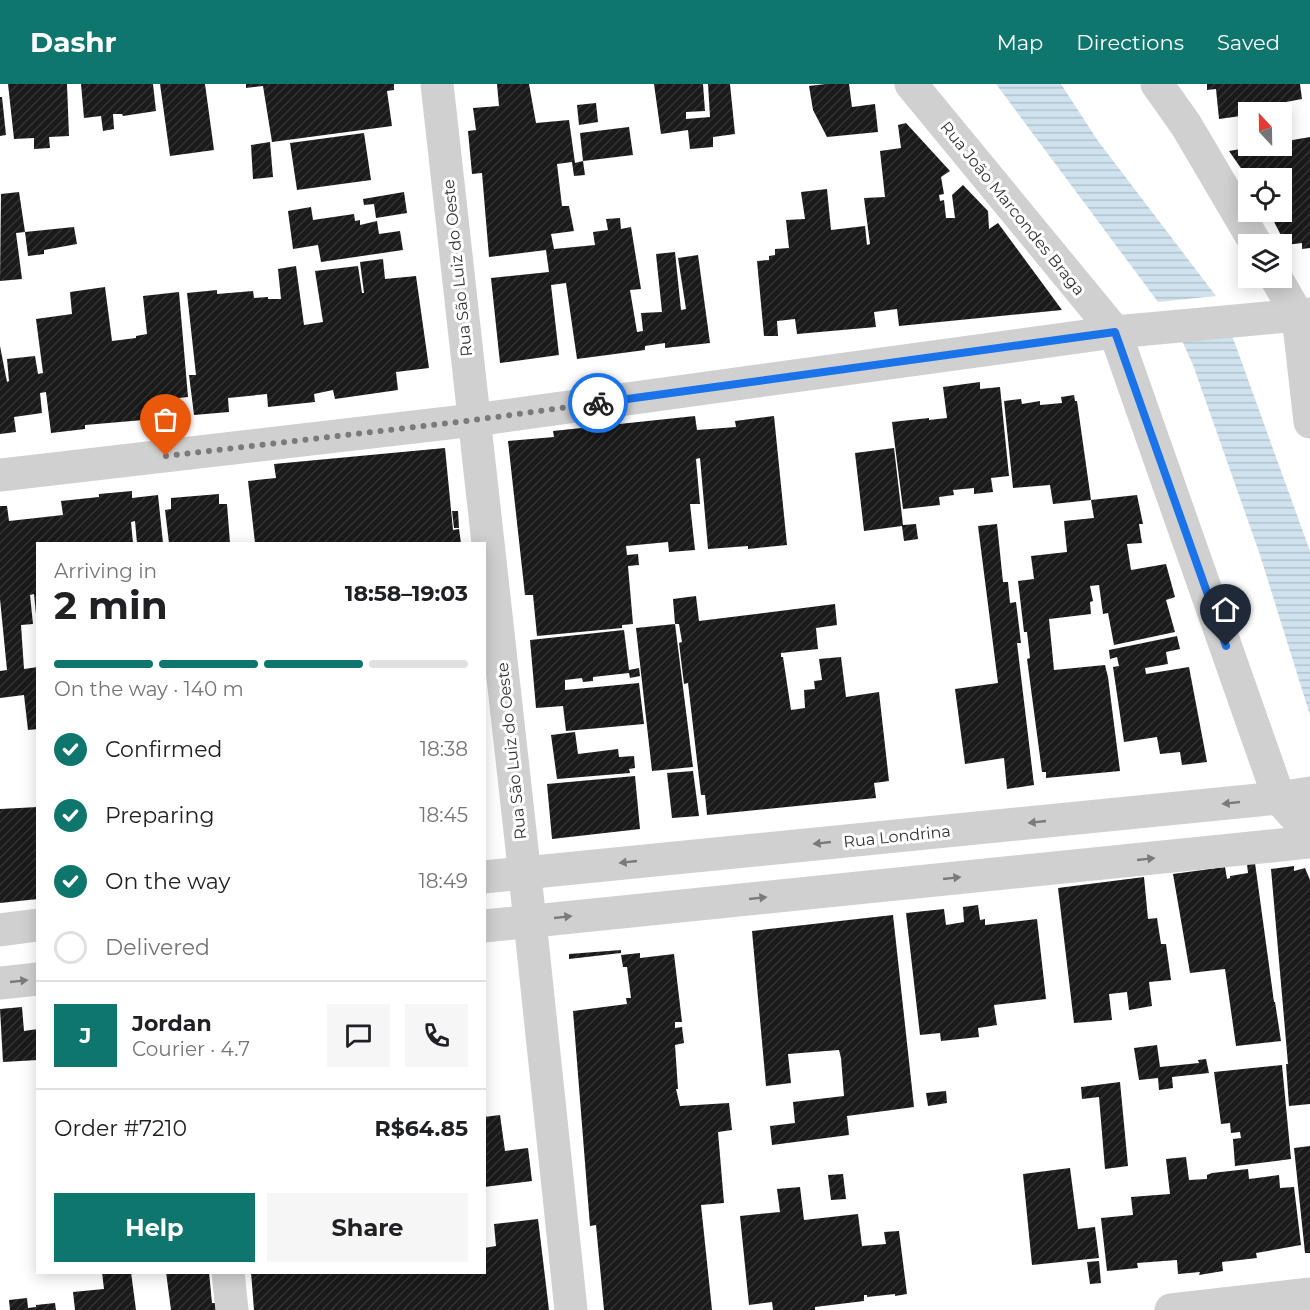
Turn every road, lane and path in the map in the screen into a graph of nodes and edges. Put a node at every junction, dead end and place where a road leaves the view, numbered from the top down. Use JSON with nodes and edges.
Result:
{"nodes":[{"id":1,"x":437,"y":84,"type":"edge"},
{"id":2,"x":911,"y":84,"type":"edge"},
{"id":3,"x":1157,"y":84,"type":"edge"},
{"id":4,"x":1250,"y":234,"type":"edge"},
{"id":5,"x":1284,"y":288,"type":"edge"},
{"id":6,"x":1304,"y":315,"type":"edge"},
{"id":7,"x":1115,"y":332,"type":"junction"},
{"id":8,"x":474,"y":420,"type":"junction"},
{"id":9,"x":1310,"y":422,"type":"edge"},
{"id":10,"x":0,"y":475,"type":"edge"},
{"id":11,"x":1294,"y":796,"type":"edge"},
{"id":12,"x":1310,"y":833,"type":"edge"},
{"id":13,"x":1310,"y":842,"type":"edge"},
{"id":14,"x":524,"y":872,"type":"junction"},
{"id":15,"x":486,"y":877,"type":"edge"},
{"id":16,"x":530,"y":921,"type":"junction"},
{"id":17,"x":36,"y":926,"type":"edge"},
{"id":18,"x":486,"y":926,"type":"edge"},
{"id":19,"x":0,"y":930,"type":"edge"},
{"id":20,"x":36,"y":979,"type":"edge"},
{"id":21,"x":0,"y":983,"type":"edge"},
{"id":22,"x":228,"y":1274,"type":"edge"},
{"id":23,"x":1310,"y":1294,"type":"edge"},
{"id":24,"x":232,"y":1310,"type":"edge"},
{"id":25,"x":571,"y":1310,"type":"edge"},
{"id":26,"x":1171,"y":1310,"type":"edge"}],
"edges":[{"from":1,"to":8,"type":"street","name":"Rua São Luiz do Oeste"},
{"from":2,"to":7,"type":"street","name":"Rua João Marcondes Braga"},
{"from":3,"to":4,"type":"street"},
{"from":5,"to":6,"type":"street"},
{"from":6,"to":7,"type":"street"},
{"from":6,"to":9,"type":"street"},
{"from":7,"to":8,"type":"street"},
{"from":7,"to":11,"type":"street"},
{"from":8,"to":10,"type":"street"},
{"from":8,"to":14,"type":"street","name":"Rua São Luiz do Oeste"},
{"from":11,"to":12,"type":"street"},
{"from":11,"to":14,"type":"street","name":"Rua Londrina","one_way":true},
{"from":16,"to":13,"type":"street","one_way":true},
{"from":14,"to":15,"type":"street","name":"Rua Londrina"},
{"from":14,"to":16,"type":"street","name":"Rua São Luiz do Oeste"},
{"from":16,"to":18,"type":"street"},
{"from":16,"to":25,"type":"street","name":"Rua São Luiz do Oeste"},
{"from":17,"to":19,"type":"street"},
{"from":21,"to":20,"type":"street","one_way":true},
{"from":22,"to":24,"type":"street"},
{"from":23,"to":26,"type":"street"}]}
